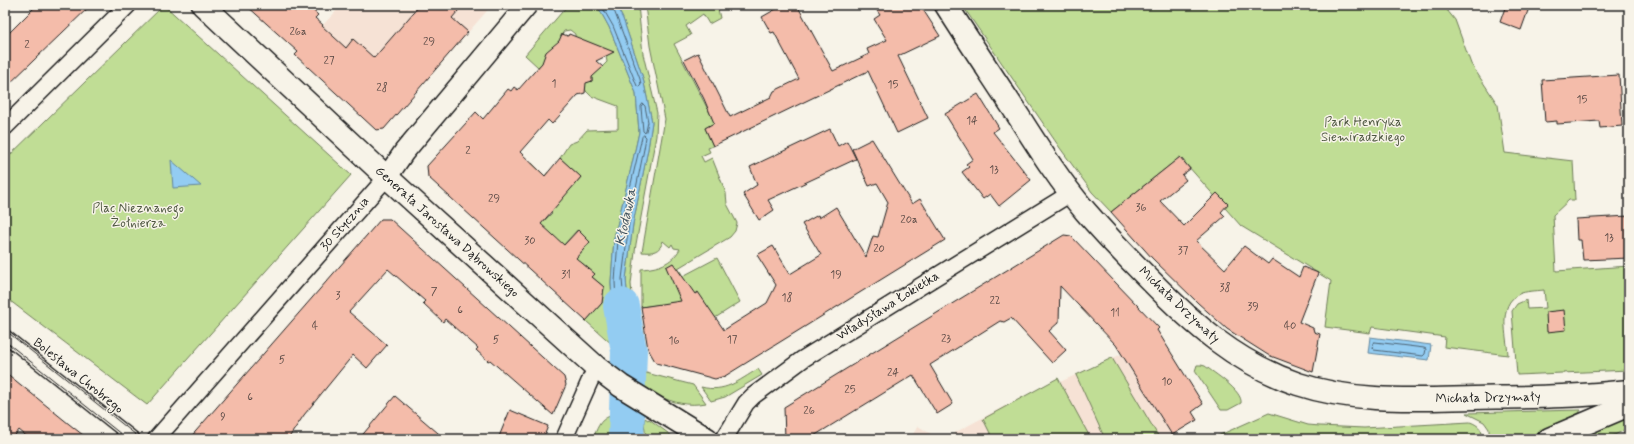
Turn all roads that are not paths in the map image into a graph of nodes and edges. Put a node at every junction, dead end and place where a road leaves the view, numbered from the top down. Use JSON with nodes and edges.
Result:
{"nodes":[{"id":1,"x":128,"y":5,"type":"edge"},
{"id":2,"x":203,"y":5,"type":"edge"},
{"id":3,"x":527,"y":5,"type":"edge"},
{"id":4,"x":946,"y":5,"type":"edge"},
{"id":5,"x":5,"y":127,"type":"edge"},
{"id":6,"x":387,"y":177,"type":"junction"},
{"id":7,"x":1071,"y":193,"type":"junction"},
{"id":8,"x":5,"y":336,"type":"edge"},
{"id":9,"x":599,"y":370,"type":"junction"},
{"id":10,"x":1629,"y":391,"type":"edge"},
{"id":11,"x":1629,"y":405,"type":"edge"},
{"id":12,"x":134,"y":439,"type":"edge"},
{"id":13,"x":156,"y":439,"type":"edge"},
{"id":14,"x":564,"y":439,"type":"edge"},
{"id":15,"x":707,"y":439,"type":"edge"},
{"id":16,"x":724,"y":439,"type":"edge"},
{"id":17,"x":1550,"y":439,"type":"edge"}],
"edges":[{"from":1,"to":5,"type":"street"},
{"from":2,"to":6,"type":"main road","name":"Generała Jarosława Dąbrowskiego"},
{"from":3,"to":6,"type":"street","name":"30 Stycznia"},
{"from":4,"to":7,"type":"main road","name":"Michała Drzymały"},
{"from":6,"to":9,"type":"main road","name":"Generała Jarosława Dąbrowskiego"},
{"from":6,"to":13,"type":"street","name":"30 Stycznia"},
{"from":7,"to":10,"type":"main road","name":"Michała Drzymały"},
{"from":7,"to":16,"type":"street","name":"Władysława Łokietka"},
{"from":8,"to":12,"type":"street","name":"Bolesława Chrobrego"},
{"from":9,"to":14,"type":"street"},
{"from":9,"to":15,"type":"main road","name":"Generała Jarosława Dąbrowskiego"},
{"from":11,"to":17,"type":"main road"}]}
